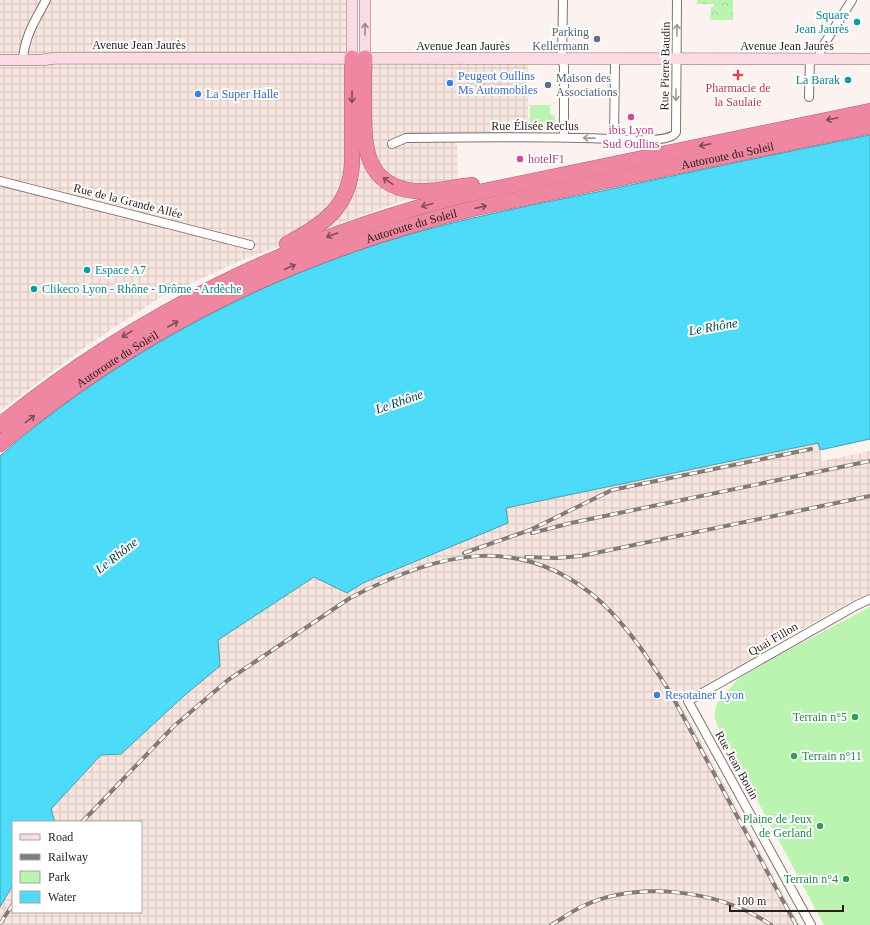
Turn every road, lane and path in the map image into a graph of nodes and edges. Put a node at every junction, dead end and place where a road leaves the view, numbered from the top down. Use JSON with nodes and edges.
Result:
{"nodes":[{"id":1,"x":46,"y":0,"type":"edge"},
{"id":2,"x":352,"y":0,"type":"edge"},
{"id":3,"x":365,"y":0,"type":"edge"},
{"id":4,"x":563,"y":0,"type":"edge"},
{"id":5,"x":677,"y":0,"type":"edge"},
{"id":6,"x":852,"y":0,"type":"edge"},
{"id":7,"x":0,"y":54,"type":"edge"},
{"id":8,"x":23,"y":57,"type":"junction"},
{"id":9,"x":358,"y":58,"type":"junction"},
{"id":10,"x":562,"y":59,"type":"junction"},
{"id":11,"x":617,"y":59,"type":"junction"},
{"id":12,"x":677,"y":59,"type":"junction"},
{"id":13,"x":814,"y":59,"type":"junction"},
{"id":14,"x":870,"y":59,"type":"edge"},
{"id":15,"x":0,"y":60,"type":"edge"},
{"id":16,"x":809,"y":97,"type":"dead end"},
{"id":17,"x":870,"y":111,"type":"edge"},
{"id":18,"x":870,"y":126,"type":"edge"},
{"id":19,"x":676,"y":132,"type":"joint"},
{"id":20,"x":564,"y":138,"type":"junction"},
{"id":21,"x":614,"y":139,"type":"junction"},
{"id":22,"x":392,"y":144,"type":"dead end"},
{"id":23,"x":568,"y":173,"type":"junction"},
{"id":24,"x":0,"y":181,"type":"edge"},
{"id":25,"x":250,"y":245,"type":"dead end"},
{"id":26,"x":214,"y":286,"type":"junction"},
{"id":27,"x":0,"y":425,"type":"edge"},
{"id":28,"x":0,"y":444,"type":"edge"},
{"id":29,"x":870,"y":599,"type":"edge"},
{"id":30,"x":688,"y":701,"type":"joint"},
{"id":31,"x":811,"y":925,"type":"edge"}],
"edges":[{"from":1,"to":8,"type":"street"},
{"from":2,"to":9,"type":"main road"},
{"from":9,"to":3,"type":"main road","one_way":true},
{"from":4,"to":10,"type":"street"},
{"from":12,"to":5,"type":"street","name":"Rue Pierre Baudin","one_way":true},
{"from":6,"to":13,"type":"street"},
{"from":7,"to":8,"type":"main road","name":"Avenue Jean Jaurès"},
{"from":8,"to":9,"type":"main road","name":"Avenue Jean Jaurès"},
{"from":8,"to":15,"type":"main road","name":"Avenue Jean Jaurès"},
{"from":9,"to":10,"type":"main road","name":"Avenue Jean Jaurès"},
{"from":23,"to":9,"type":"highway","one_way":true},
{"from":9,"to":26,"type":"highway","one_way":true},
{"from":10,"to":11,"type":"main road","name":"Avenue Jean Jaurès"},
{"from":10,"to":20,"type":"street"},
{"from":11,"to":12,"type":"main road","name":"Avenue Jean Jaurès"},
{"from":11,"to":21,"type":"street"},
{"from":12,"to":13,"type":"main road","name":"Avenue Jean Jaurès"},
{"from":12,"to":19,"type":"street","name":"Rue Pierre Baudin","one_way":true},
{"from":13,"to":14,"type":"main road","name":"Avenue Jean Jaurès"},
{"from":13,"to":16,"type":"street"},
{"from":17,"to":23,"type":"highway","name":"Autoroute du Soleil","one_way":true},
{"from":28,"to":18,"type":"highway","name":"Autoroute du Soleil","one_way":true},
{"from":19,"to":21,"type":"street","name":"Rue Élisée Reclus"},
{"from":21,"to":20,"type":"street","name":"Rue Élisée Reclus","one_way":true},
{"from":20,"to":22,"type":"street","name":"Rue Élisée Reclus"},
{"from":23,"to":26,"type":"highway","name":"Autoroute du Soleil","one_way":true},
{"from":24,"to":25,"type":"street","name":"Rue de la Grande Allée"},
{"from":26,"to":27,"type":"highway","name":"Autoroute du Soleil","one_way":true},
{"from":29,"to":30,"type":"street","name":"Quai Fillon"},
{"from":30,"to":31,"type":"street","name":"Rue Jean Bouin"}]}
